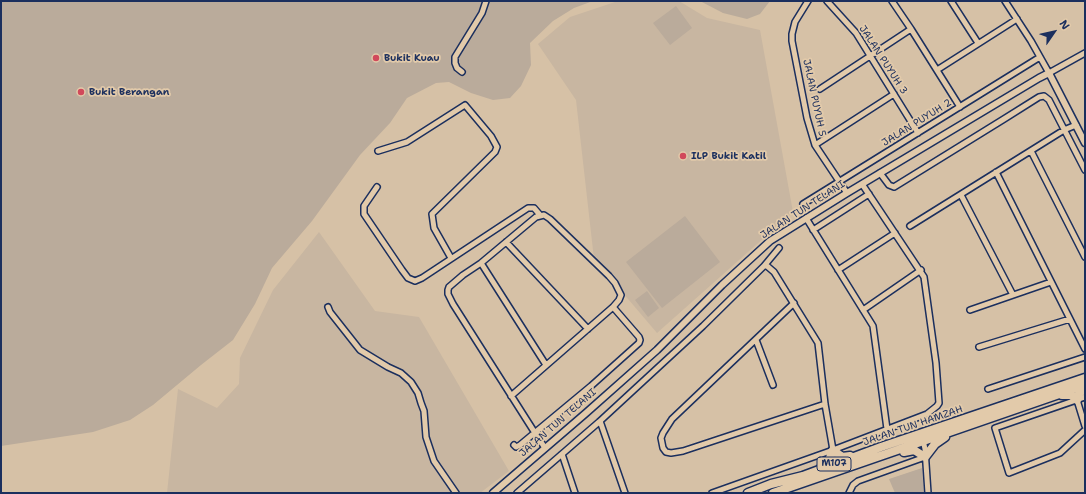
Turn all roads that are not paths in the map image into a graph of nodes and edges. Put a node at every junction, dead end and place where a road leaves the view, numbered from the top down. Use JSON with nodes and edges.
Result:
{"nodes":[{"id":1,"x":486,"y":1,"type":"edge"},
{"id":2,"x":808,"y":1,"type":"edge"},
{"id":3,"x":827,"y":1,"type":"edge"},
{"id":4,"x":892,"y":1,"type":"edge"},
{"id":5,"x":951,"y":1,"type":"edge"},
{"id":6,"x":1005,"y":1,"type":"edge"},
{"id":7,"x":1017,"y":19,"type":"junction"},
{"id":8,"x":911,"y":29,"type":"junction"},
{"id":9,"x":978,"y":44,"type":"junction"},
{"id":10,"x":1085,"y":53,"type":"edge"},
{"id":11,"x":870,"y":56,"type":"junction"},
{"id":12,"x":1040,"y":57,"type":"junction"},
{"id":13,"x":937,"y":70,"type":"junction"},
{"id":14,"x":462,"y":72,"type":"dead end"},
{"id":15,"x":1049,"y":73,"type":"junction"},
{"id":16,"x":820,"y":89,"type":"dead end"},
{"id":17,"x":894,"y":94,"type":"junction"},
{"id":18,"x":960,"y":107,"type":"junction"},
{"id":19,"x":1076,"y":125,"type":"junction"},
{"id":20,"x":1064,"y":130,"type":"junction"},
{"id":21,"x":918,"y":133,"type":"junction"},
{"id":22,"x":1085,"y":143,"type":"edge"},
{"id":23,"x":815,"y":145,"type":"junction"},
{"id":24,"x":378,"y":151,"type":"dead end"},
{"id":25,"x":1031,"y":151,"type":"junction"},
{"id":26,"x":1085,"y":170,"type":"edge"},
{"id":27,"x":996,"y":172,"type":"junction"},
{"id":28,"x":880,"y":173,"type":"junction"},
{"id":29,"x":840,"y":181,"type":"junction"},
{"id":30,"x":862,"y":184,"type":"junction"},
{"id":31,"x":376,"y":187,"type":"dead end"},
{"id":32,"x":847,"y":193,"type":"junction"},
{"id":33,"x":869,"y":194,"type":"junction"},
{"id":34,"x":960,"y":194,"type":"junction"},
{"id":35,"x":803,"y":204,"type":"dead end"},
{"id":36,"x":540,"y":215,"type":"junction"},
{"id":37,"x":806,"y":218,"type":"junction"},
{"id":38,"x":910,"y":226,"type":"dead end"},
{"id":39,"x":813,"y":230,"type":"junction"},
{"id":40,"x":895,"y":233,"type":"junction"},
{"id":41,"x":506,"y":242,"type":"junction"},
{"id":42,"x":779,"y":248,"type":"dead end"},
{"id":43,"x":1085,"y":257,"type":"edge"},
{"id":44,"x":452,"y":258,"type":"junction"},
{"id":45,"x":481,"y":263,"type":"junction"},
{"id":46,"x":764,"y":266,"type":"junction"},
{"id":47,"x":838,"y":270,"type":"junction"},
{"id":48,"x":921,"y":270,"type":"junction"},
{"id":49,"x":1051,"y":282,"type":"junction"},
{"id":50,"x":1013,"y":296,"type":"junction"},
{"id":51,"x":794,"y":304,"type":"junction"},
{"id":52,"x":328,"y":306,"type":"dead end"},
{"id":53,"x":613,"y":307,"type":"junction"},
{"id":54,"x":863,"y":310,"type":"junction"},
{"id":55,"x":970,"y":310,"type":"dead end"},
{"id":56,"x":1070,"y":319,"type":"junction"},
{"id":57,"x":588,"y":329,"type":"junction"},
{"id":58,"x":756,"y":340,"type":"junction"},
{"id":59,"x":979,"y":347,"type":"dead end"},
{"id":60,"x":1085,"y":349,"type":"edge"},
{"id":61,"x":1085,"y":357,"type":"edge"},
{"id":62,"x":546,"y":365,"type":"junction"},
{"id":63,"x":1085,"y":378,"type":"edge"},
{"id":64,"x":773,"y":385,"type":"dead end"},
{"id":65,"x":1085,"y":385,"type":"edge"},
{"id":66,"x":1085,"y":388,"type":"edge"},
{"id":67,"x":988,"y":389,"type":"dead end"},
{"id":68,"x":511,"y":396,"type":"junction"},
{"id":69,"x":1081,"y":398,"type":"edge"},
{"id":70,"x":1041,"y":400,"type":"junction"},
{"id":71,"x":824,"y":404,"type":"junction"},
{"id":72,"x":600,"y":421,"type":"junction"},
{"id":73,"x":981,"y":421,"type":"junction"},
{"id":74,"x":1085,"y":426,"type":"edge"},
{"id":75,"x":887,"y":429,"type":"junction"},
{"id":76,"x":1085,"y":430,"type":"edge"},
{"id":77,"x":534,"y":433,"type":"junction"},
{"id":78,"x":922,"y":437,"type":"junction"},
{"id":79,"x":514,"y":445,"type":"dead end"},
{"id":80,"x":882,"y":447,"type":"junction"},
{"id":81,"x":545,"y":448,"type":"junction"},
{"id":82,"x":833,"y":450,"type":"junction"},
{"id":83,"x":562,"y":454,"type":"junction"},
{"id":84,"x":925,"y":457,"type":"junction"},
{"id":85,"x":864,"y":462,"type":"junction"},
{"id":86,"x":771,"y":484,"type":"junction"},
{"id":87,"x":798,"y":484,"type":"junction"},
{"id":88,"x":778,"y":492,"type":"edge"},
{"id":89,"x":456,"y":493,"type":"edge"},
{"id":90,"x":493,"y":493,"type":"edge"},
{"id":91,"x":517,"y":493,"type":"edge"},
{"id":92,"x":575,"y":493,"type":"edge"},
{"id":93,"x":625,"y":493,"type":"edge"},
{"id":94,"x":712,"y":493,"type":"edge"},
{"id":95,"x":748,"y":493,"type":"edge"},
{"id":96,"x":792,"y":493,"type":"edge"},
{"id":97,"x":849,"y":493,"type":"edge"},
{"id":98,"x":928,"y":493,"type":"edge"}],
"edges":[{"from":1,"to":14,"type":"street"},
{"from":2,"to":23,"type":"street","name":"JALAN PUYUH 5"},
{"from":3,"to":11,"type":"street","name":"JALAN PUYUH 3"},
{"from":4,"to":8,"type":"street"},
{"from":5,"to":9,"type":"street"},
{"from":6,"to":7,"type":"street"},
{"from":7,"to":9,"type":"street"},
{"from":7,"to":12,"type":"street"},
{"from":8,"to":11,"type":"street"},
{"from":8,"to":13,"type":"street"},
{"from":9,"to":13,"type":"street"},
{"from":10,"to":15,"type":"street","name":"JALAN TUN TELANI"},
{"from":11,"to":16,"type":"street"},
{"from":11,"to":17,"type":"street","name":"JALAN PUYUH 3"},
{"from":12,"to":15,"type":"street"},
{"from":12,"to":18,"type":"street","name":"JALAN PUYUH 2"},
{"from":13,"to":18,"type":"street"},
{"from":15,"to":19,"type":"street"},
{"from":15,"to":28,"type":"street","name":"JALAN TUN TELANI"},
{"from":17,"to":21,"type":"street","name":"JALAN PUYUH 3"},
{"from":17,"to":23,"type":"street"},
{"from":18,"to":21,"type":"street","name":"JALAN PUYUH 2"},
{"from":19,"to":20,"type":"street"},
{"from":19,"to":22,"type":"street"},
{"from":20,"to":25,"type":"street"},
{"from":20,"to":26,"type":"street"},
{"from":20,"to":28,"type":"street"},
{"from":21,"to":29,"type":"street","name":"JALAN PUYUH 2"},
{"from":23,"to":29,"type":"street","name":"JALAN PUYUH 5"},
{"from":24,"to":44,"type":"street"},
{"from":25,"to":27,"type":"street"},
{"from":25,"to":43,"type":"street"},
{"from":27,"to":34,"type":"street"},
{"from":27,"to":49,"type":"street"},
{"from":28,"to":30,"type":"street","name":"JALAN TUN TELANI"},
{"from":29,"to":32,"type":"street","name":"JALAN PUYUH 5"},
{"from":29,"to":35,"type":"street","name":"JALAN PUYUH 2"},
{"from":30,"to":32,"type":"street","name":"JALAN TUN TELANI"},
{"from":30,"to":33,"type":"street"},
{"from":31,"to":44,"type":"street"},
{"from":32,"to":37,"type":"street","name":"JALAN TUN TELANI"},
{"from":33,"to":39,"type":"street"},
{"from":33,"to":40,"type":"street"},
{"from":34,"to":38,"type":"street"},
{"from":34,"to":50,"type":"street"},
{"from":36,"to":41,"type":"street"},
{"from":36,"to":44,"type":"street"},
{"from":36,"to":53,"type":"street"},
{"from":37,"to":39,"type":"street"},
{"from":37,"to":81,"type":"street","name":"JALAN TUN TELANI"},
{"from":39,"to":47,"type":"street"},
{"from":40,"to":47,"type":"street"},
{"from":40,"to":48,"type":"street"},
{"from":41,"to":45,"type":"street"},
{"from":41,"to":57,"type":"street"},
{"from":42,"to":46,"type":"street"},
{"from":45,"to":62,"type":"street"},
{"from":45,"to":68,"type":"street"},
{"from":46,"to":51,"type":"street"},
{"from":46,"to":72,"type":"street"},
{"from":47,"to":54,"type":"street"},
{"from":48,"to":54,"type":"street"},
{"from":48,"to":75,"type":"street"},
{"from":49,"to":50,"type":"street"},
{"from":49,"to":56,"type":"street"},
{"from":50,"to":55,"type":"street"},
{"from":51,"to":58,"type":"street"},
{"from":51,"to":71,"type":"street"},
{"from":52,"to":89,"type":"street"},
{"from":53,"to":57,"type":"street"},
{"from":53,"to":77,"type":"street"},
{"from":54,"to":75,"type":"street"},
{"from":56,"to":59,"type":"street"},
{"from":56,"to":60,"type":"street"},
{"from":57,"to":62,"type":"street"},
{"from":58,"to":64,"type":"street"},
{"from":58,"to":71,"type":"street"},
{"from":61,"to":67,"type":"street"},
{"from":62,"to":68,"type":"street"},
{"from":63,"to":78,"type":"main road","name":"JALAN TUN HAMZAH","number":"M107"},
{"from":65,"to":70,"type":"main road","name":"JALAN TUN HAMZAH","number":"M107"},
{"from":66,"to":69,"type":"main road"},
{"from":68,"to":77,"type":"street"},
{"from":69,"to":70,"type":"main road"},
{"from":69,"to":74,"type":"street"},
{"from":69,"to":76,"type":"street"},
{"from":70,"to":73,"type":"main road","name":"JALAN TUN HAMZAH","number":"M107"},
{"from":71,"to":82,"type":"street"},
{"from":72,"to":83,"type":"street"},
{"from":72,"to":93,"type":"street"},
{"from":73,"to":78,"type":"main road","name":"JALAN TUN HAMZAH","number":"M107"},
{"from":73,"to":84,"type":"main road"},
{"from":75,"to":82,"type":"street"},
{"from":77,"to":79,"type":"street"},
{"from":77,"to":81,"type":"street"},
{"from":78,"to":80,"type":"main road","name":"JALAN TUN HAMZAH","number":"M107"},
{"from":78,"to":84,"type":"street"},
{"from":78,"to":85,"type":"main road","name":"JALAN TUN HAMZAH","number":"M107"},
{"from":80,"to":82,"type":"main road"},
{"from":80,"to":86,"type":"main road","name":"JALAN TUN HAMZAH","number":"M107"},
{"from":81,"to":90,"type":"street","name":"JALAN TUN TELANI"},
{"from":82,"to":86,"type":"main road"},
{"from":82,"to":94,"type":"street"},
{"from":83,"to":91,"type":"street"},
{"from":83,"to":92,"type":"street"},
{"from":84,"to":85,"type":"main road"},
{"from":84,"to":97,"type":"street"},
{"from":84,"to":98,"type":"street"},
{"from":85,"to":87,"type":"main road","name":"JALAN TUN HAMZAH","number":"M107"},
{"from":86,"to":95,"type":"main road","name":"JALAN TUN HAMZAH","number":"M107"},
{"from":87,"to":88,"type":"main road","name":"JALAN TUN HAMZAH","number":"M107"},
{"from":87,"to":96,"type":"street"}]}
